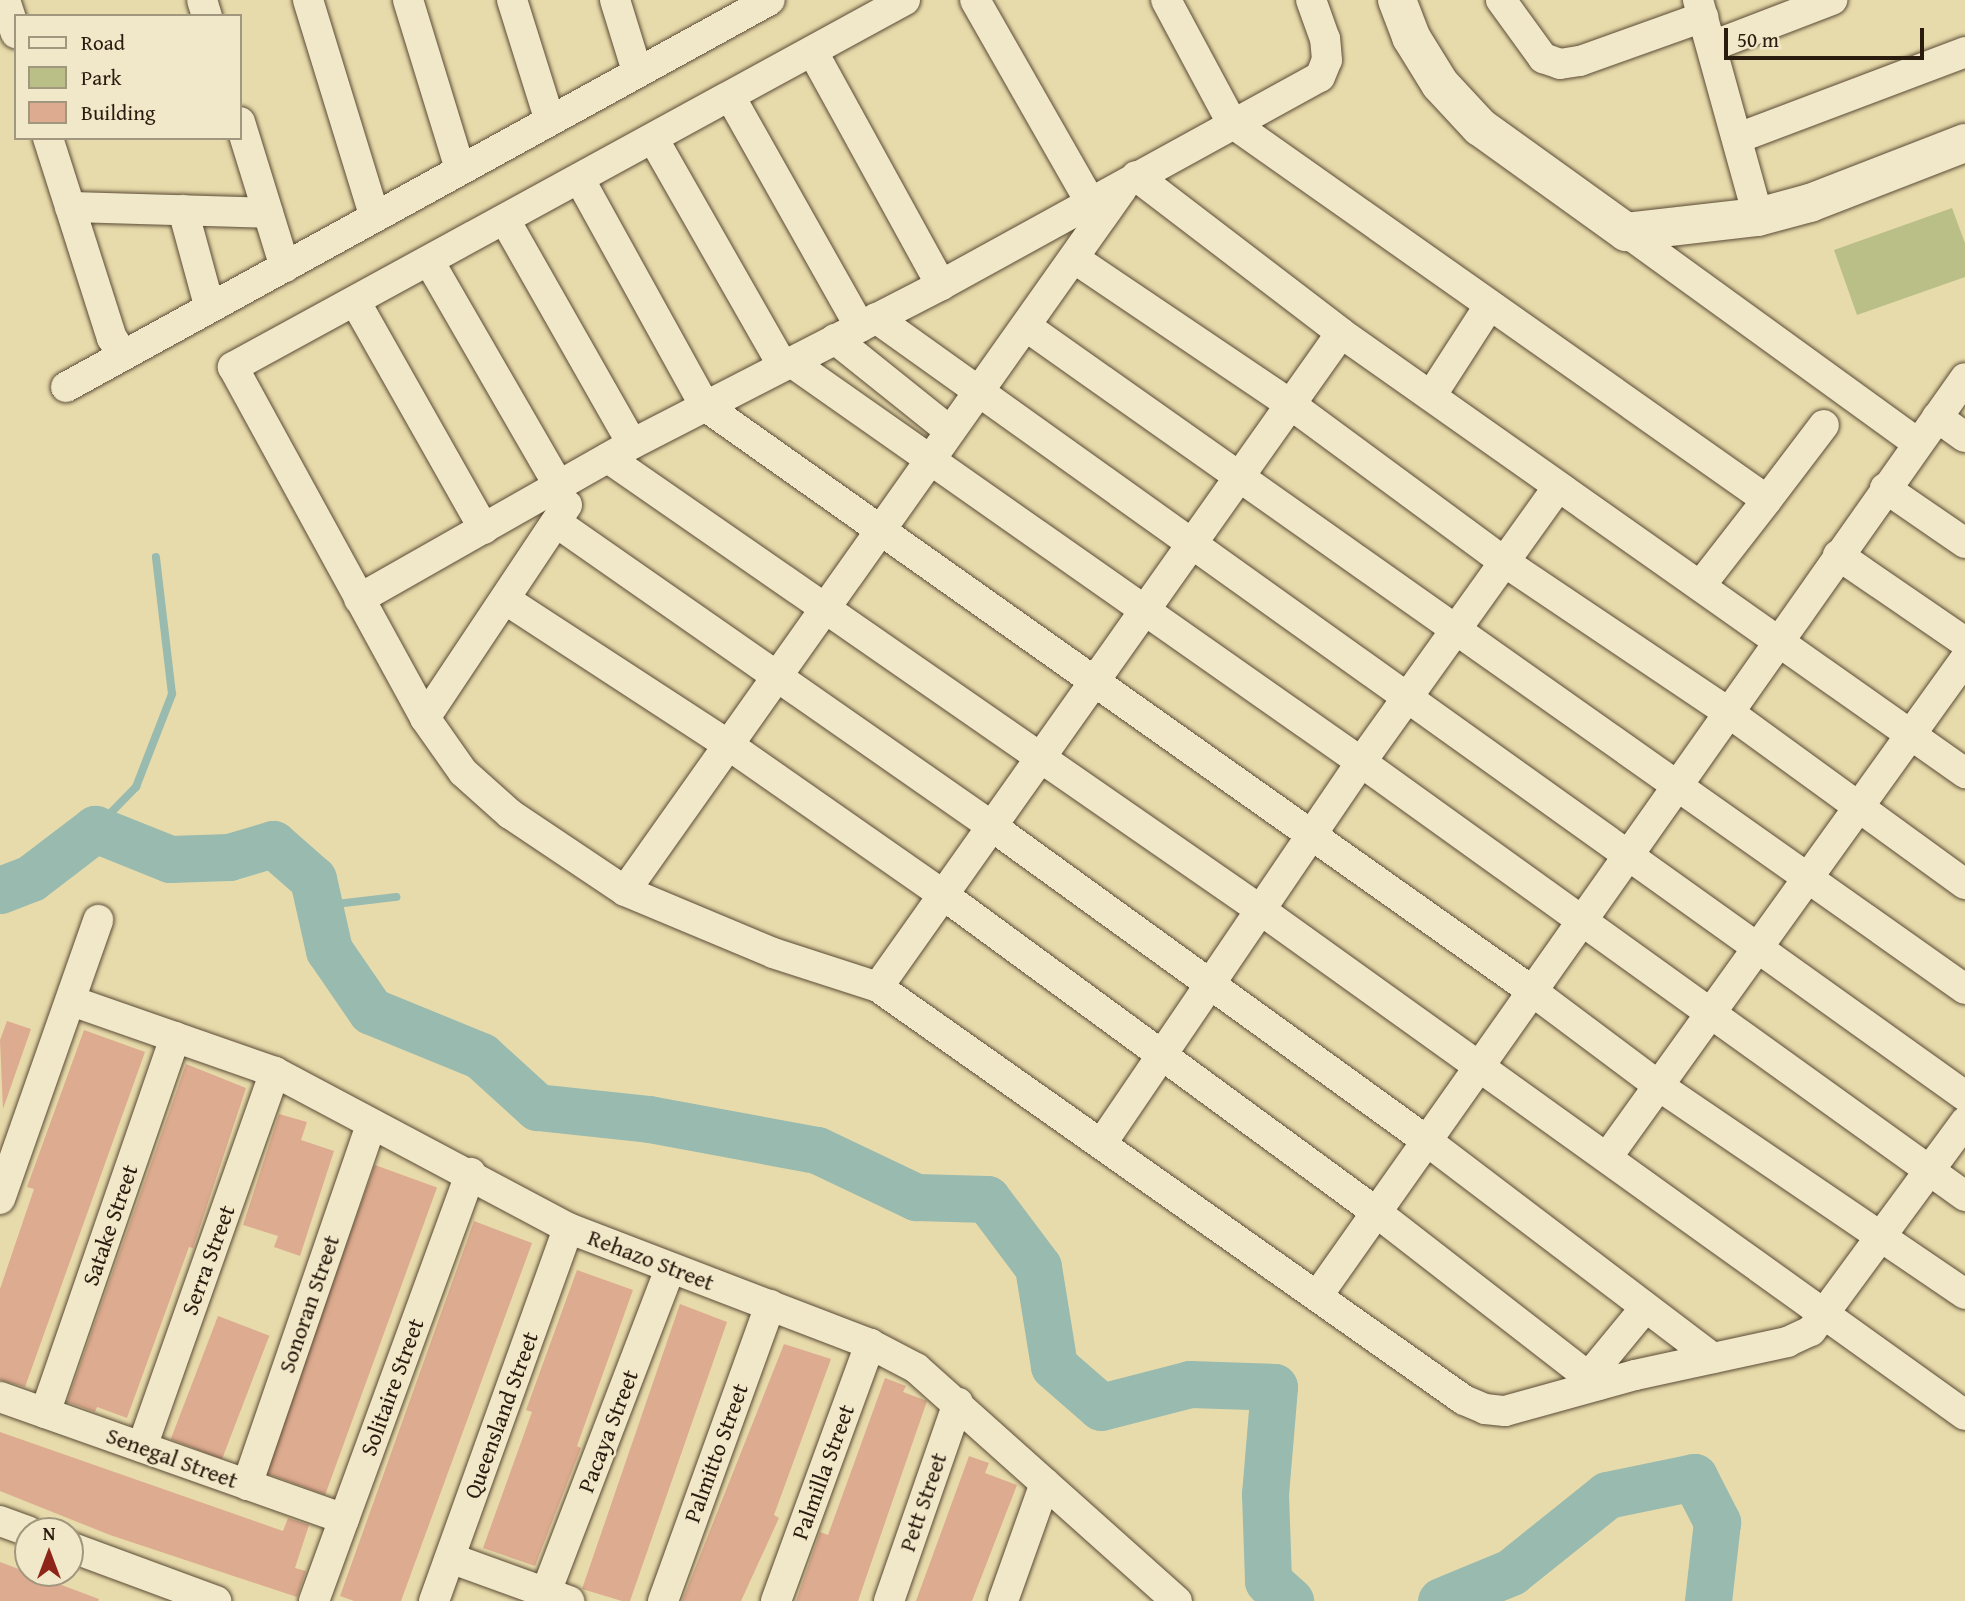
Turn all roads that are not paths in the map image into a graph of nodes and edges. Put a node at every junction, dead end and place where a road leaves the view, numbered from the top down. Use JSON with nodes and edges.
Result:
{"nodes":[{"id":1,"x":5,"y":0,"type":"edge"},
{"id":2,"x":308,"y":0,"type":"edge"},
{"id":3,"x":408,"y":0,"type":"edge"},
{"id":4,"x":512,"y":0,"type":"edge"},
{"id":5,"x":615,"y":0,"type":"edge"},
{"id":6,"x":770,"y":0,"type":"edge"},
{"id":7,"x":905,"y":0,"type":"edge"},
{"id":8,"x":975,"y":0,"type":"edge"},
{"id":9,"x":1166,"y":0,"type":"edge"},
{"id":10,"x":1311,"y":0,"type":"edge"},
{"id":11,"x":1397,"y":0,"type":"edge"},
{"id":12,"x":1501,"y":0,"type":"edge"},
{"id":13,"x":1832,"y":0,"type":"edge"},
{"id":14,"x":1701,"y":8,"type":"edge"},
{"id":15,"x":721,"y":12,"type":"edge"},
{"id":16,"x":14,"y":27,"type":"edge"},
{"id":17,"x":1712,"y":46,"type":"junction"},
{"id":18,"x":1965,"y":52,"type":"edge"},
{"id":19,"x":814,"y":54,"type":"junction"},
{"id":20,"x":637,"y":71,"type":"junction"},
{"id":21,"x":731,"y":98,"type":"junction"},
{"id":22,"x":549,"y":118,"type":"junction"},
{"id":23,"x":1232,"y":122,"type":"junction"},
{"id":24,"x":242,"y":128,"type":"edge"},
{"id":25,"x":1738,"y":138,"type":"junction"},
{"id":26,"x":49,"y":140,"type":"edge"},
{"id":27,"x":654,"y":140,"type":"junction"},
{"id":28,"x":1965,"y":143,"type":"edge"},
{"id":29,"x":460,"y":169,"type":"junction"},
{"id":30,"x":1132,"y":179,"type":"junction"},
{"id":31,"x":580,"y":180,"type":"junction"},
{"id":32,"x":1091,"y":203,"type":"junction"},
{"id":33,"x":70,"y":206,"type":"junction"},
{"id":34,"x":183,"y":211,"type":"junction"},
{"id":35,"x":268,"y":213,"type":"junction"},
{"id":36,"x":374,"y":215,"type":"junction"},
{"id":37,"x":1758,"y":217,"type":"junction"},
{"id":38,"x":505,"y":220,"type":"junction"},
{"id":39,"x":1626,"y":232,"type":"junction"},
{"id":40,"x":1074,"y":259,"type":"junction"},
{"id":41,"x":429,"y":261,"type":"junction"},
{"id":42,"x":285,"y":267,"type":"junction"},
{"id":43,"x":941,"y":285,"type":"junction"},
{"id":44,"x":355,"y":302,"type":"junction"},
{"id":45,"x":209,"y":306,"type":"junction"},
{"id":46,"x":1489,"y":306,"type":"junction"},
{"id":47,"x":1027,"y":327,"type":"junction"},
{"id":48,"x":857,"y":328,"type":"junction"},
{"id":49,"x":1341,"y":333,"type":"junction"},
{"id":50,"x":122,"y":353,"type":"junction"},
{"id":51,"x":787,"y":364,"type":"junction"},
{"id":52,"x":1965,"y":378,"type":"edge"},
{"id":53,"x":66,"y":387,"type":"dead end"},
{"id":54,"x":978,"y":394,"type":"junction"},
{"id":55,"x":1431,"y":396,"type":"junction"},
{"id":56,"x":1290,"y":404,"type":"junction"},
{"id":57,"x":705,"y":406,"type":"junction"},
{"id":58,"x":1937,"y":417,"type":"junction"},
{"id":59,"x":1824,"y":425,"type":"dead end"},
{"id":60,"x":950,"y":431,"type":"junction"},
{"id":61,"x":1965,"y":437,"type":"edge"},
{"id":62,"x":1917,"y":443,"type":"junction"},
{"id":63,"x":608,"y":458,"type":"junction"},
{"id":64,"x":929,"y":460,"type":"junction"},
{"id":65,"x":1239,"y":475,"type":"junction"},
{"id":66,"x":559,"y":486,"type":"junction"},
{"id":67,"x":1558,"y":487,"type":"junction"},
{"id":68,"x":1885,"y":488,"type":"junction"},
{"id":69,"x":1767,"y":500,"type":"junction"},
{"id":70,"x":557,"y":523,"type":"junction"},
{"id":71,"x":484,"y":529,"type":"junction"},
{"id":72,"x":876,"y":531,"type":"junction"},
{"id":73,"x":1965,"y":543,"type":"edge"},
{"id":74,"x":1190,"y":544,"type":"junction"},
{"id":75,"x":1838,"y":555,"type":"junction"},
{"id":76,"x":1506,"y":563,"type":"junction"},
{"id":77,"x":1700,"y":586,"type":"junction"},
{"id":78,"x":359,"y":599,"type":"junction"},
{"id":79,"x":506,"y":600,"type":"junction"},
{"id":80,"x":825,"y":606,"type":"junction"},
{"id":81,"x":1142,"y":610,"type":"junction"},
{"id":82,"x":1459,"y":629,"type":"junction"},
{"id":83,"x":1777,"y":642,"type":"junction"},
{"id":84,"x":1965,"y":642,"type":"edge"},
{"id":85,"x":1965,"y":659,"type":"edge"},
{"id":86,"x":775,"y":675,"type":"junction"},
{"id":87,"x":1092,"y":681,"type":"junction"},
{"id":88,"x":1409,"y":697,"type":"junction"},
{"id":89,"x":1728,"y":712,"type":"junction"},
{"id":90,"x":425,"y":718,"type":"junction"},
{"id":91,"x":1913,"y":737,"type":"junction"},
{"id":92,"x":727,"y":744,"type":"junction"},
{"id":93,"x":1039,"y":754,"type":"junction"},
{"id":94,"x":1361,"y":762,"type":"junction"},
{"id":95,"x":1965,"y":773,"type":"edge"},
{"id":96,"x":1677,"y":784,"type":"junction"},
{"id":97,"x":1860,"y":810,"type":"junction"},
{"id":98,"x":990,"y":825,"type":"junction"},
{"id":99,"x":1311,"y":835,"type":"junction"},
{"id":100,"x":1628,"y":854,"type":"junction"},
{"id":101,"x":1809,"y":880,"type":"junction"},
{"id":102,"x":1965,"y":884,"type":"edge"},
{"id":103,"x":625,"y":891,"type":"junction"},
{"id":104,"x":942,"y":894,"type":"junction"},
{"id":105,"x":1262,"y":911,"type":"junction"},
{"id":106,"x":99,"y":920,"type":"dead end"},
{"id":107,"x":1580,"y":922,"type":"junction"},
{"id":108,"x":1759,"y":949,"type":"junction"},
{"id":109,"x":1209,"y":984,"type":"junction"},
{"id":110,"x":878,"y":987,"type":"junction"},
{"id":111,"x":1965,"y":989,"type":"edge"},
{"id":112,"x":1532,"y":991,"type":"junction"},
{"id":113,"x":72,"y":1001,"type":"junction"},
{"id":114,"x":1712,"y":1013,"type":"junction"},
{"id":115,"x":175,"y":1037,"type":"junction"},
{"id":116,"x":1161,"y":1054,"type":"junction"},
{"id":117,"x":1478,"y":1067,"type":"junction"},
{"id":118,"x":275,"y":1072,"type":"junction"},
{"id":119,"x":1659,"y":1086,"type":"junction"},
{"id":120,"x":1965,"y":1096,"type":"edge"},
{"id":121,"x":1965,"y":1122,"type":"edge"},
{"id":122,"x":371,"y":1124,"type":"junction"},
{"id":123,"x":1427,"y":1141,"type":"junction"},
{"id":124,"x":1102,"y":1143,"type":"junction"},
{"id":125,"x":1608,"y":1156,"type":"junction"},
{"id":126,"x":1929,"y":1170,"type":"junction"},
{"id":127,"x":471,"y":1173,"type":"junction"},
{"id":128,"x":1965,"y":1196,"type":"edge"},
{"id":129,"x":0,"y":1199,"type":"edge"},
{"id":130,"x":1376,"y":1212,"type":"junction"},
{"id":131,"x":568,"y":1228,"type":"junction"},
{"id":132,"x":1882,"y":1234,"type":"junction"},
{"id":133,"x":670,"y":1269,"type":"junction"},
{"id":134,"x":1965,"y":1294,"type":"edge"},
{"id":135,"x":1318,"y":1295,"type":"junction"},
{"id":136,"x":770,"y":1305,"type":"junction"},
{"id":137,"x":1645,"y":1308,"type":"junction"},
{"id":138,"x":1824,"y":1314,"type":"junction"},
{"id":139,"x":870,"y":1344,"type":"junction"},
{"id":140,"x":1713,"y":1358,"type":"junction"},
{"id":141,"x":1594,"y":1380,"type":"junction"},
{"id":142,"x":0,"y":1396,"type":"edge"},
{"id":143,"x":958,"y":1403,"type":"junction"},
{"id":144,"x":45,"y":1413,"type":"junction"},
{"id":145,"x":1965,"y":1415,"type":"edge"},
{"id":146,"x":142,"y":1447,"type":"junction"},
{"id":147,"x":1045,"y":1483,"type":"junction"},
{"id":148,"x":247,"y":1485,"type":"junction"},
{"id":149,"x":344,"y":1519,"type":"junction"},
{"id":150,"x":84,"y":1552,"type":"edge"},
{"id":151,"x":450,"y":1558,"type":"junction"},
{"id":152,"x":557,"y":1597,"type":"edge"},
{"id":153,"x":216,"y":1601,"type":"edge"},
{"id":154,"x":314,"y":1601,"type":"edge"},
{"id":155,"x":434,"y":1601,"type":"edge"},
{"id":156,"x":663,"y":1601,"type":"edge"},
{"id":157,"x":776,"y":1601,"type":"edge"},
{"id":158,"x":889,"y":1601,"type":"edge"},
{"id":159,"x":1003,"y":1601,"type":"edge"},
{"id":160,"x":1177,"y":1601,"type":"edge"}],
"edges":[{"from":1,"to":16,"type":"street"},
{"from":2,"to":36,"type":"street"},
{"from":3,"to":29,"type":"street"},
{"from":4,"to":22,"type":"street"},
{"from":5,"to":20,"type":"street"},
{"from":6,"to":15,"type":"street"},
{"from":7,"to":19,"type":"street"},
{"from":8,"to":32,"type":"street"},
{"from":9,"to":23,"type":"street"},
{"from":10,"to":23,"type":"street"},
{"from":11,"to":39,"type":"street"},
{"from":12,"to":14,"type":"street"},
{"from":13,"to":17,"type":"street"},
{"from":14,"to":17,"type":"street"},
{"from":15,"to":20,"type":"street"},
{"from":17,"to":25,"type":"street"},
{"from":18,"to":25,"type":"street"},
{"from":19,"to":21,"type":"street"},
{"from":19,"to":43,"type":"street"},
{"from":20,"to":22,"type":"street"},
{"from":21,"to":27,"type":"street"},
{"from":21,"to":48,"type":"street"},
{"from":22,"to":29,"type":"street"},
{"from":23,"to":30,"type":"street"},
{"from":23,"to":46,"type":"street"},
{"from":24,"to":35,"type":"street"},
{"from":25,"to":37,"type":"street"},
{"from":26,"to":33,"type":"street"},
{"from":27,"to":31,"type":"street"},
{"from":27,"to":51,"type":"street"},
{"from":28,"to":37,"type":"street"},
{"from":29,"to":36,"type":"street"},
{"from":30,"to":32,"type":"street"},
{"from":30,"to":40,"type":"street"},
{"from":30,"to":49,"type":"street"},
{"from":31,"to":38,"type":"street"},
{"from":31,"to":57,"type":"street"},
{"from":32,"to":43,"type":"street"},
{"from":33,"to":34,"type":"street"},
{"from":33,"to":50,"type":"street"},
{"from":34,"to":35,"type":"street"},
{"from":34,"to":45,"type":"street"},
{"from":35,"to":42,"type":"street"},
{"from":36,"to":42,"type":"street"},
{"from":37,"to":39,"type":"street"},
{"from":38,"to":41,"type":"street"},
{"from":38,"to":63,"type":"street"},
{"from":39,"to":62,"type":"street"},
{"from":40,"to":47,"type":"street"},
{"from":40,"to":56,"type":"street"},
{"from":41,"to":44,"type":"street"},
{"from":41,"to":66,"type":"street"},
{"from":42,"to":45,"type":"street"},
{"from":43,"to":48,"type":"street"},
{"from":44,"to":71,"type":"street"},
{"from":44,"to":78,"type":"street"},
{"from":45,"to":50,"type":"street"},
{"from":46,"to":55,"type":"street"},
{"from":46,"to":69,"type":"street"},
{"from":47,"to":54,"type":"street"},
{"from":47,"to":65,"type":"street"},
{"from":48,"to":51,"type":"street"},
{"from":48,"to":54,"type":"street"},
{"from":48,"to":60,"type":"street"},
{"from":49,"to":55,"type":"street"},
{"from":49,"to":56,"type":"street"},
{"from":50,"to":53,"type":"street"},
{"from":51,"to":57,"type":"street"},
{"from":51,"to":64,"type":"street"},
{"from":52,"to":58,"type":"street"},
{"from":54,"to":60,"type":"street"},
{"from":54,"to":74,"type":"street"},
{"from":55,"to":67,"type":"street"},
{"from":56,"to":65,"type":"street"},
{"from":56,"to":76,"type":"street"},
{"from":57,"to":63,"type":"street"},
{"from":57,"to":72,"type":"street"},
{"from":58,"to":61,"type":"street"},
{"from":58,"to":62,"type":"street"},
{"from":59,"to":69,"type":"street"},
{"from":60,"to":64,"type":"street"},
{"from":62,"to":68,"type":"street"},
{"from":63,"to":66,"type":"street"},
{"from":63,"to":70,"type":"street"},
{"from":63,"to":80,"type":"street"},
{"from":64,"to":72,"type":"street"},
{"from":64,"to":81,"type":"street"},
{"from":65,"to":74,"type":"street"},
{"from":65,"to":82,"type":"street"},
{"from":66,"to":71,"type":"street"},
{"from":67,"to":76,"type":"street"},
{"from":67,"to":77,"type":"street"},
{"from":68,"to":73,"type":"street"},
{"from":68,"to":75,"type":"street"},
{"from":69,"to":77,"type":"street"},
{"from":70,"to":79,"type":"street"},
{"from":70,"to":86,"type":"street"},
{"from":71,"to":78,"type":"street"},
{"from":72,"to":80,"type":"street"},
{"from":72,"to":87,"type":"street"},
{"from":74,"to":81,"type":"street"},
{"from":74,"to":88,"type":"street"},
{"from":75,"to":83,"type":"street"},
{"from":75,"to":84,"type":"street"},
{"from":76,"to":82,"type":"street"},
{"from":76,"to":89,"type":"street"},
{"from":77,"to":83,"type":"street"},
{"from":78,"to":90,"type":"street"},
{"from":79,"to":90,"type":"street"},
{"from":79,"to":92,"type":"street"},
{"from":80,"to":86,"type":"street"},
{"from":80,"to":93,"type":"street"},
{"from":81,"to":87,"type":"street"},
{"from":81,"to":94,"type":"street"},
{"from":82,"to":88,"type":"street"},
{"from":82,"to":96,"type":"street"},
{"from":83,"to":89,"type":"street"},
{"from":83,"to":91,"type":"street"},
{"from":85,"to":91,"type":"street"},
{"from":86,"to":92,"type":"street"},
{"from":86,"to":98,"type":"street"},
{"from":87,"to":93,"type":"street"},
{"from":87,"to":99,"type":"street"},
{"from":88,"to":94,"type":"street"},
{"from":88,"to":100,"type":"street"},
{"from":89,"to":96,"type":"street"},
{"from":89,"to":97,"type":"street"},
{"from":90,"to":103,"type":"street"},
{"from":91,"to":95,"type":"street"},
{"from":91,"to":97,"type":"street"},
{"from":92,"to":103,"type":"street"},
{"from":92,"to":104,"type":"street"},
{"from":93,"to":98,"type":"street"},
{"from":93,"to":105,"type":"street"},
{"from":94,"to":99,"type":"street"},
{"from":94,"to":107,"type":"street"},
{"from":96,"to":100,"type":"street"},
{"from":96,"to":101,"type":"street"},
{"from":97,"to":101,"type":"street"},
{"from":97,"to":102,"type":"street"},
{"from":98,"to":104,"type":"street"},
{"from":98,"to":109,"type":"street"},
{"from":99,"to":105,"type":"street"},
{"from":99,"to":112,"type":"street"},
{"from":100,"to":107,"type":"street"},
{"from":100,"to":108,"type":"street"},
{"from":101,"to":108,"type":"street"},
{"from":101,"to":111,"type":"street"},
{"from":103,"to":110,"type":"street"},
{"from":104,"to":110,"type":"street"},
{"from":104,"to":116,"type":"street"},
{"from":105,"to":109,"type":"street"},
{"from":105,"to":117,"type":"street"},
{"from":106,"to":113,"type":"street"},
{"from":107,"to":112,"type":"street"},
{"from":107,"to":114,"type":"street"},
{"from":108,"to":114,"type":"street"},
{"from":108,"to":120,"type":"street"},
{"from":109,"to":116,"type":"street"},
{"from":109,"to":123,"type":"street"},
{"from":110,"to":124,"type":"street"},
{"from":112,"to":117,"type":"street"},
{"from":112,"to":119,"type":"street"},
{"from":113,"to":115,"type":"street","name":"Rehazo Street"},
{"from":113,"to":129,"type":"street"},
{"from":114,"to":119,"type":"street"},
{"from":114,"to":126,"type":"street"},
{"from":115,"to":118,"type":"street","name":"Rehazo Street"},
{"from":115,"to":144,"type":"street","name":"Satake Street"},
{"from":116,"to":124,"type":"street"},
{"from":116,"to":130,"type":"street"},
{"from":117,"to":123,"type":"street"},
{"from":117,"to":125,"type":"street"},
{"from":118,"to":122,"type":"street","name":"Rehazo Street"},
{"from":118,"to":146,"type":"street","name":"Serra Street"},
{"from":119,"to":125,"type":"street"},
{"from":119,"to":132,"type":"street"},
{"from":121,"to":126,"type":"street"},
{"from":122,"to":127,"type":"street","name":"Rehazo Street"},
{"from":122,"to":148,"type":"street","name":"Sonoran Street"},
{"from":123,"to":130,"type":"street"},
{"from":123,"to":137,"type":"street"},
{"from":124,"to":135,"type":"street"},
{"from":125,"to":138,"type":"street"},
{"from":126,"to":128,"type":"street"},
{"from":126,"to":132,"type":"street"},
{"from":127,"to":131,"type":"street","name":"Rehazo Street"},
{"from":127,"to":149,"type":"street","name":"Solitaire Street"},
{"from":130,"to":135,"type":"street"},
{"from":130,"to":141,"type":"street"},
{"from":131,"to":133,"type":"street","name":"Rehazo Street"},
{"from":131,"to":151,"type":"street","name":"Queensland Street"},
{"from":132,"to":134,"type":"street"},
{"from":132,"to":138,"type":"street"},
{"from":133,"to":136,"type":"street","name":"Rehazo Street"},
{"from":133,"to":152,"type":"street","name":"Pacaya Street"},
{"from":135,"to":141,"type":"street"},
{"from":136,"to":139,"type":"street","name":"Rehazo Street"},
{"from":136,"to":156,"type":"street","name":"Palmitto Street"},
{"from":137,"to":140,"type":"street"},
{"from":137,"to":141,"type":"street"},
{"from":138,"to":140,"type":"street"},
{"from":138,"to":145,"type":"street"},
{"from":139,"to":143,"type":"street","name":"Rehazo Street"},
{"from":139,"to":157,"type":"street","name":"Palmilla Street"},
{"from":140,"to":141,"type":"street"},
{"from":142,"to":144,"type":"street","name":"Senegal Street"},
{"from":143,"to":147,"type":"street","name":"Rehazo Street"},
{"from":143,"to":158,"type":"street","name":"Pett Street"},
{"from":144,"to":146,"type":"street","name":"Senegal Street"},
{"from":146,"to":148,"type":"street","name":"Senegal Street"},
{"from":147,"to":159,"type":"street"},
{"from":147,"to":160,"type":"street","name":"Rehazo Street"},
{"from":148,"to":149,"type":"street","name":"Senegal Street"},
{"from":149,"to":154,"type":"street","name":"Solitaire Street"},
{"from":150,"to":153,"type":"street"},
{"from":151,"to":152,"type":"street"},
{"from":151,"to":155,"type":"street","name":"Queensland Street"}]}
